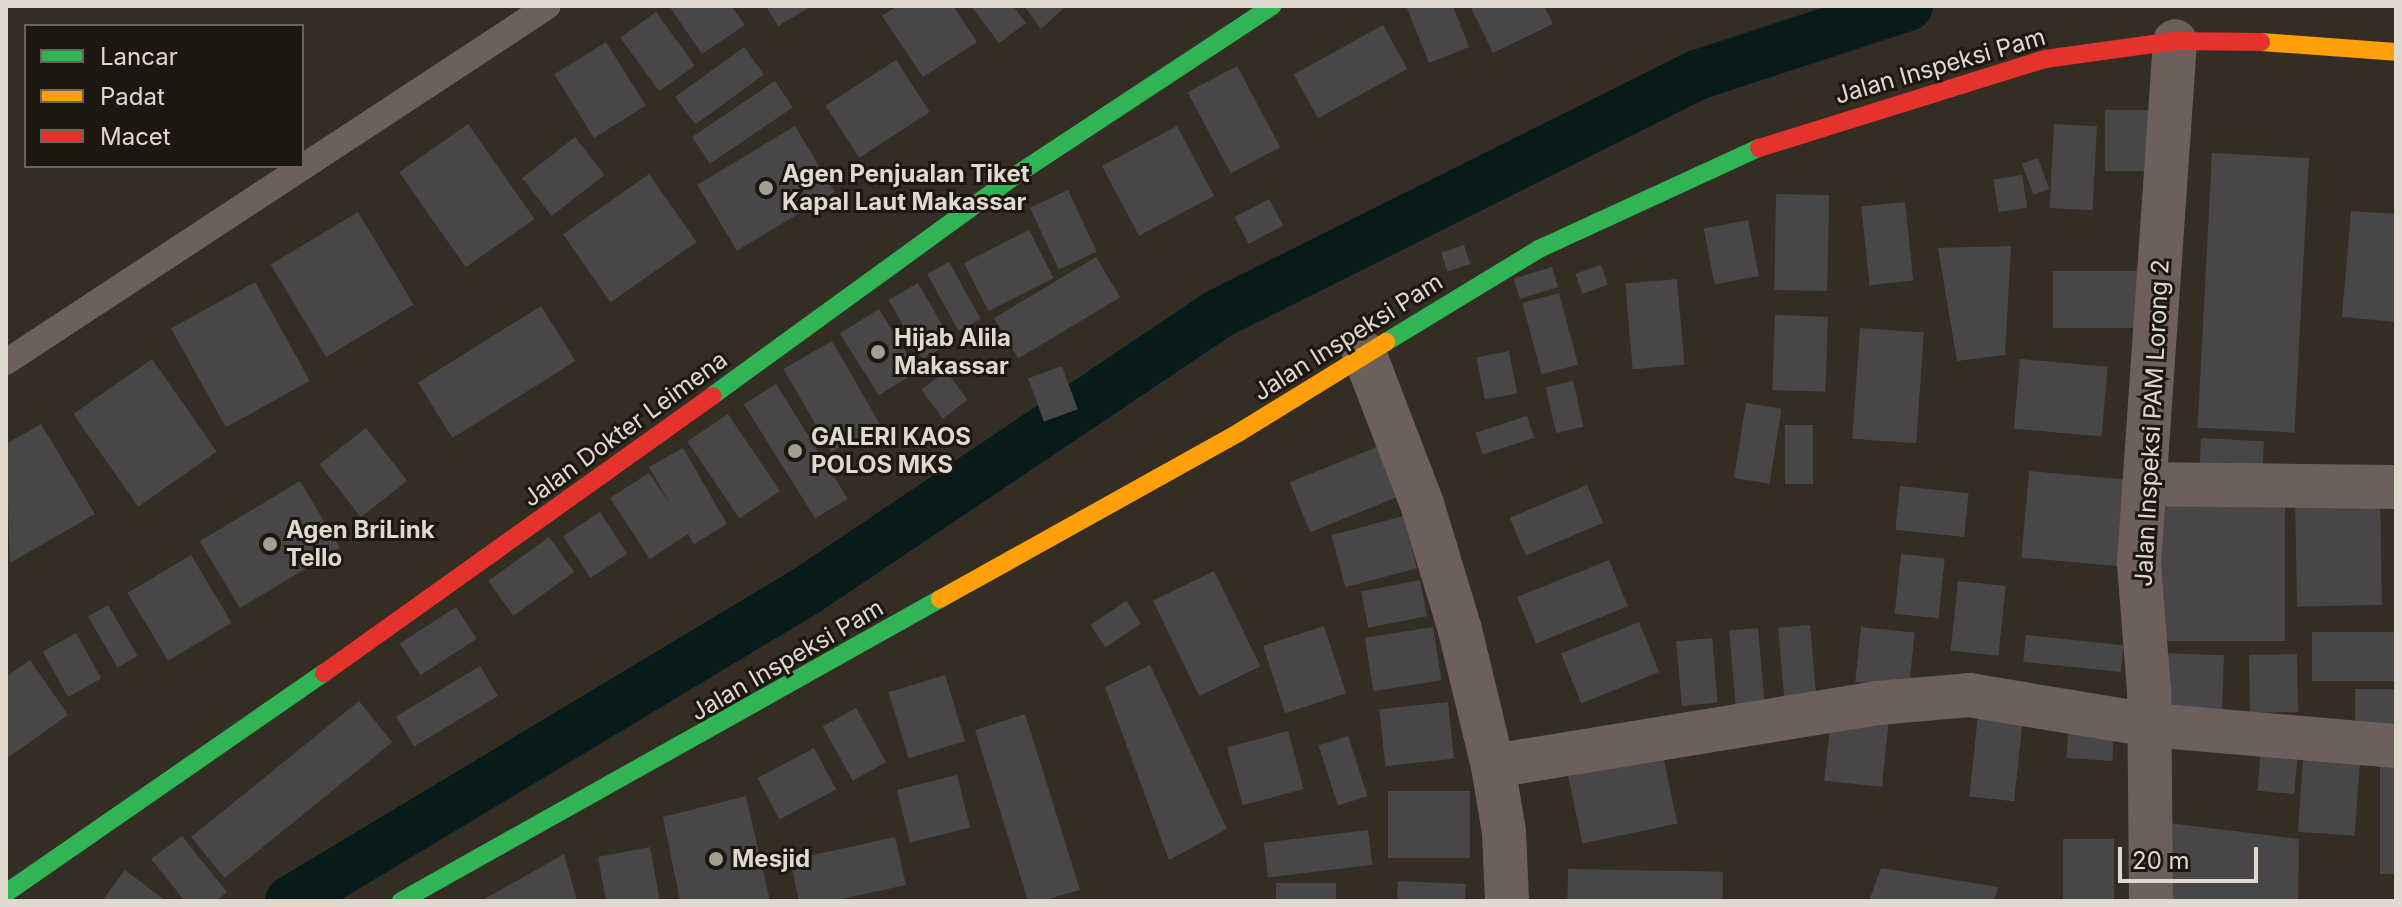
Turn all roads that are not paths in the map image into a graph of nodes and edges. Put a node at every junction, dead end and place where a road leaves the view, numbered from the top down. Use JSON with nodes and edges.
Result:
{"nodes":[{"id":1,"x":548,"y":6,"type":"edge"},
{"id":2,"x":1272,"y":6,"type":"edge"},
{"id":3,"x":2175,"y":41,"type":"junction"},
{"id":4,"x":2396,"y":52,"type":"edge"},
{"id":5,"x":304,"y":166,"type":"edge"},
{"id":6,"x":301,"y":168,"type":"edge"},
{"id":7,"x":1364,"y":353,"type":"junction"},
{"id":8,"x":6,"y":362,"type":"edge"},
{"id":9,"x":2145,"y":484,"type":"junction"},
{"id":10,"x":2396,"y":487,"type":"edge"},
{"id":11,"x":2150,"y":725,"type":"junction"},
{"id":12,"x":2396,"y":746,"type":"edge"},
{"id":13,"x":1493,"y":766,"type":"junction"},
{"id":14,"x":6,"y":876,"type":"edge"},
{"id":15,"x":26,"y":878,"type":"junction"},
{"id":16,"x":6,"y":893,"type":"edge"},
{"id":17,"x":401,"y":901,"type":"edge"},
{"id":18,"x":1507,"y":901,"type":"edge"},
{"id":19,"x":2151,"y":901,"type":"edge"}],
"edges":[{"from":1,"to":5,"type":"lane"},
{"from":2,"to":15,"type":"main road","name":"Jalan Dokter Leimena"},
{"from":3,"to":4,"type":"main road","name":"Jalan Inspeksi Pam"},
{"from":3,"to":7,"type":"main road","name":"Jalan Inspeksi Pam"},
{"from":3,"to":9,"type":"street","name":"Jalan Inspeksi PAM Lorong 2"},
{"from":6,"to":8,"type":"lane"},
{"from":7,"to":13,"type":"street"},
{"from":7,"to":17,"type":"main road","name":"Jalan Inspeksi Pam"},
{"from":9,"to":10,"type":"street"},
{"from":9,"to":11,"type":"street","name":"Jalan Inspeksi PAM Lorong 2"},
{"from":11,"to":12,"type":"street"},
{"from":11,"to":13,"type":"street"},
{"from":11,"to":19,"type":"street","name":"Jalan Inspeksi PAM Lorong 2"},
{"from":13,"to":18,"type":"street"},
{"from":14,"to":15,"type":"main road"},
{"from":15,"to":16,"type":"main road","name":"Jalan Dokter Leimena"}]}
